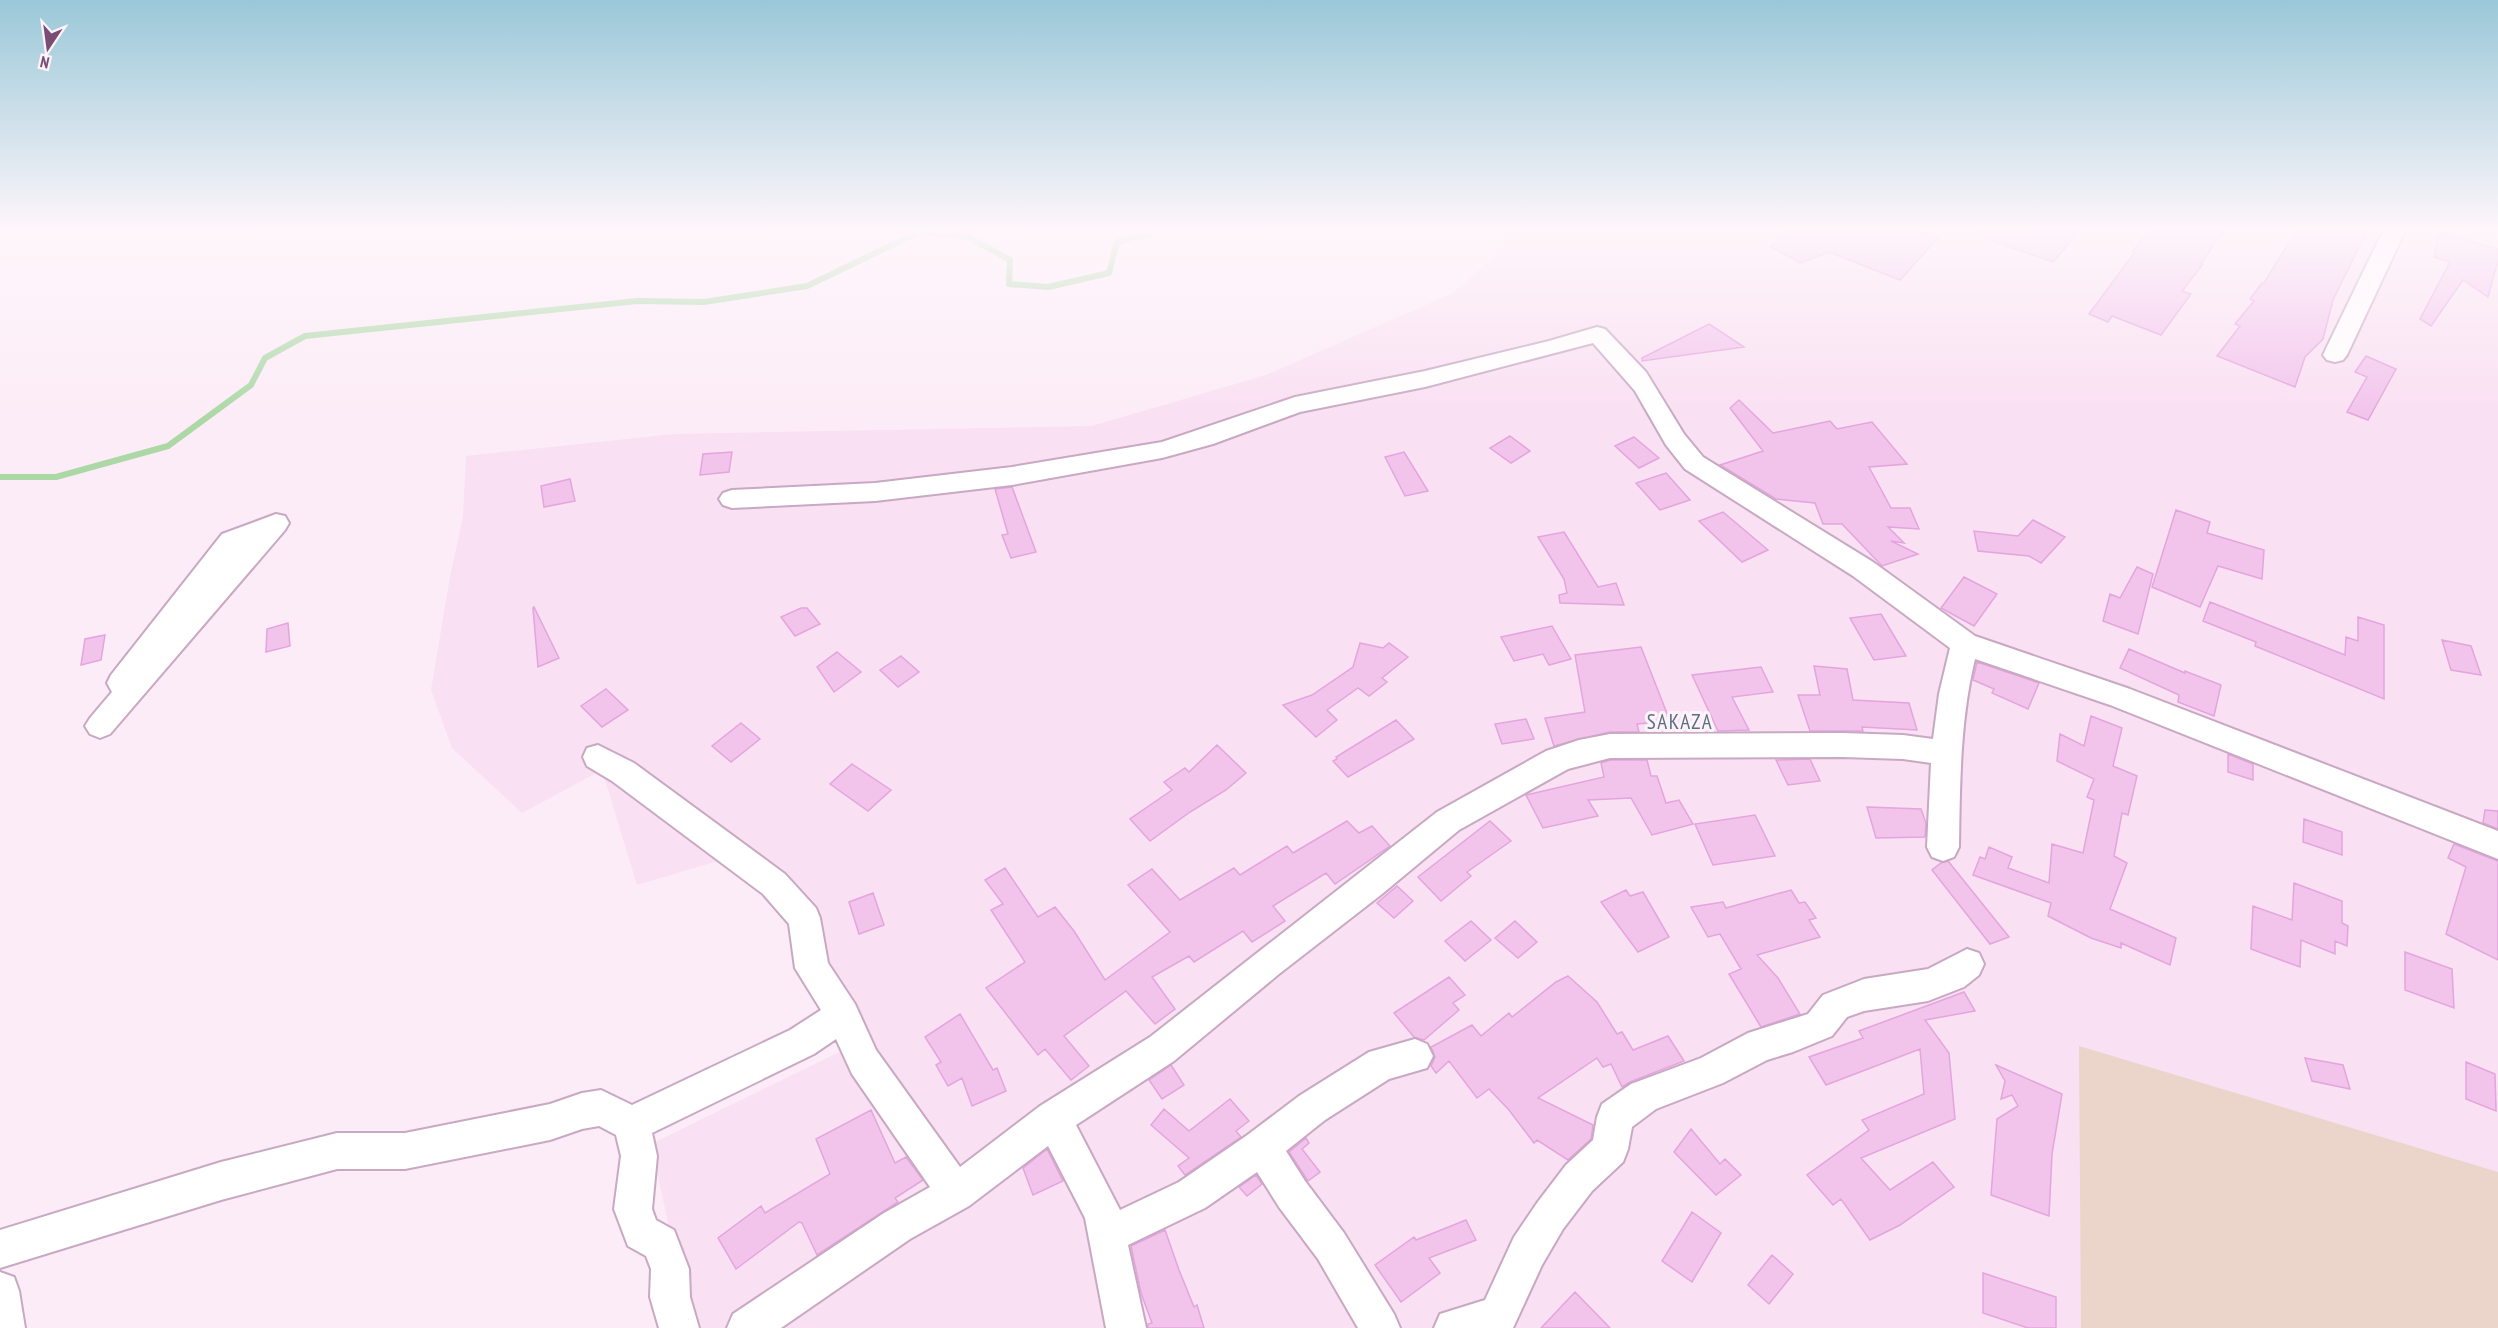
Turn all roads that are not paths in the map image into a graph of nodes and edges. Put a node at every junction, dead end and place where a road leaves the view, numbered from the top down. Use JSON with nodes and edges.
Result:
{"nodes":[{"id":1,"x":2363,"y":293,"type":"edge"},
{"id":2,"x":2335,"y":355,"type":"dead end"},
{"id":3,"x":732,"y":499,"type":"dead end"},
{"id":4,"x":1965,"y":645,"type":"junction"},
{"id":5,"x":121,"y":683,"type":"dead end"},
{"id":6,"x":100,"y":726,"type":"dead end"},
{"id":7,"x":1945,"y":753,"type":"junction"},
{"id":8,"x":598,"y":757,"type":"dead end"},
{"id":9,"x":2498,"y":845,"type":"edge"},
{"id":10,"x":1943,"y":847,"type":"dead end"},
{"id":11,"x":1967,"y":964,"type":"dead end"},
{"id":12,"x":843,"y":1015,"type":"junction"},
{"id":13,"x":1415,"y":1056,"type":"dead end"},
{"id":14,"x":1053,"y":1119,"type":"junction"},
{"id":15,"x":632,"y":1124,"type":"junction"},
{"id":16,"x":1258,"y":1149,"type":"junction"},
{"id":17,"x":956,"y":1192,"type":"junction"},
{"id":18,"x":1108,"y":1235,"type":"junction"},
{"id":19,"x":0,"y":1249,"type":"edge"},
{"id":20,"x":0,"y":1291,"type":"edge"},
{"id":21,"x":5,"y":1328,"type":"edge"},
{"id":22,"x":679,"y":1328,"type":"edge"},
{"id":23,"x":747,"y":1328,"type":"edge"},
{"id":24,"x":1126,"y":1328,"type":"edge"},
{"id":25,"x":1380,"y":1328,"type":"edge"},
{"id":26,"x":1454,"y":1328,"type":"edge"}],
"edges":[{"from":1,"to":2,"type":"street"},
{"from":3,"to":4,"type":"street"},
{"from":4,"to":7,"type":"street"},
{"from":4,"to":9,"type":"street"},
{"from":5,"to":6,"type":"street"},
{"from":7,"to":10,"type":"street"},
{"from":7,"to":14,"type":"street"},
{"from":8,"to":12,"type":"street"},
{"from":11,"to":26,"type":"street"},
{"from":12,"to":15,"type":"street"},
{"from":12,"to":17,"type":"street"},
{"from":13,"to":16,"type":"street"},
{"from":14,"to":17,"type":"street"},
{"from":14,"to":18,"type":"street"},
{"from":15,"to":19,"type":"street"},
{"from":15,"to":22,"type":"street"},
{"from":16,"to":18,"type":"street"},
{"from":16,"to":25,"type":"street"},
{"from":17,"to":23,"type":"street"},
{"from":18,"to":24,"type":"street"},
{"from":20,"to":21,"type":"street"}]}
